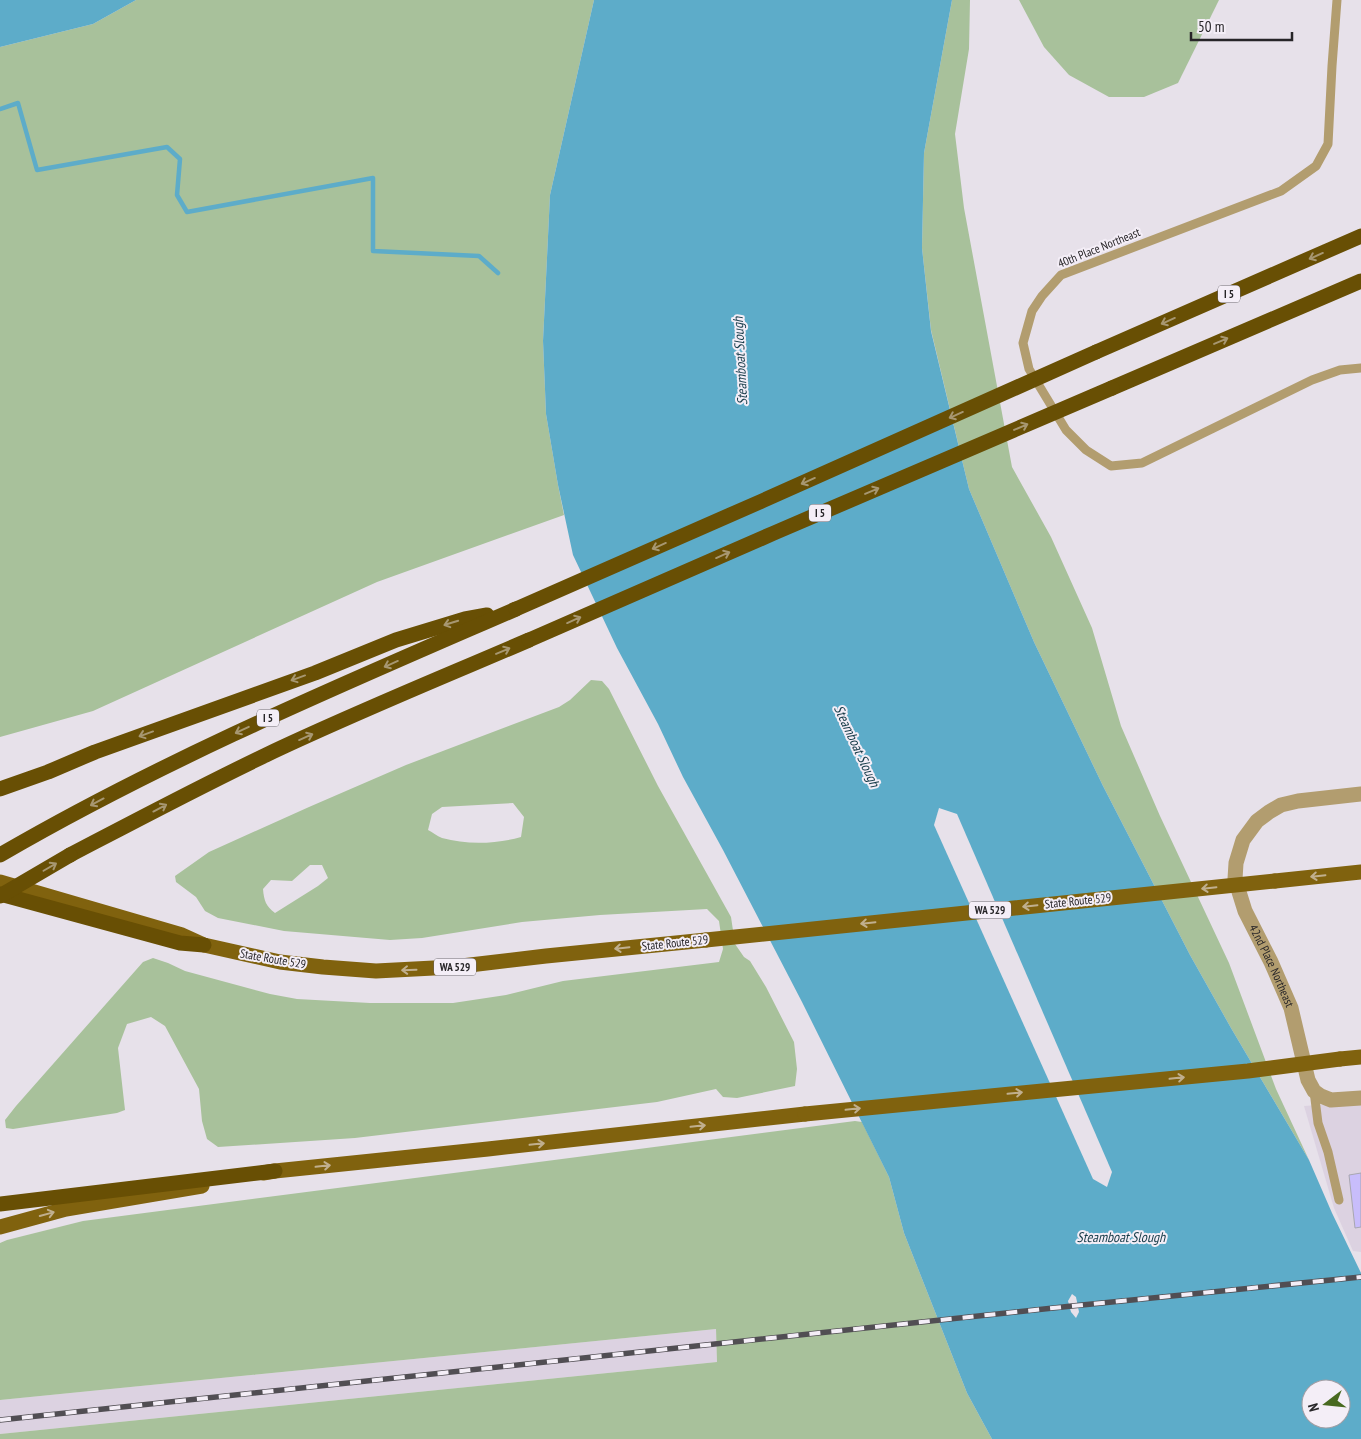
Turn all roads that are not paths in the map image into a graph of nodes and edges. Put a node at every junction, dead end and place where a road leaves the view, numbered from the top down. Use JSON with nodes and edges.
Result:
{"nodes":[{"id":1,"x":1337,"y":0,"type":"edge"},
{"id":2,"x":1361,"y":236,"type":"edge"},
{"id":3,"x":1361,"y":281,"type":"edge"},
{"id":4,"x":1361,"y":368,"type":"edge"},
{"id":5,"x":516,"y":609,"type":"junction"},
{"id":6,"x":0,"y":789,"type":"edge"},
{"id":7,"x":1361,"y":794,"type":"edge"},
{"id":8,"x":0,"y":855,"type":"edge"},
{"id":9,"x":1361,"y":872,"type":"edge"},
{"id":10,"x":0,"y":882,"type":"edge"},
{"id":11,"x":0,"y":895,"type":"edge"},
{"id":12,"x":204,"y":945,"type":"junction"},
{"id":13,"x":1361,"y":1057,"type":"edge"},
{"id":14,"x":1314,"y":1091,"type":"junction"},
{"id":15,"x":1361,"y":1098,"type":"edge"},
{"id":16,"x":274,"y":1170,"type":"junction"},
{"id":17,"x":1339,"y":1200,"type":"dead end"},
{"id":18,"x":0,"y":1204,"type":"edge"},
{"id":19,"x":0,"y":1227,"type":"edge"}],
"edges":[{"from":1,"to":4,"type":"lane","name":"40th Place Northeast"},
{"from":2,"to":5,"type":"highway","number":"I 5","one_way":true,"bridge":true},
{"from":11,"to":3,"type":"highway","number":"I 5","one_way":true,"bridge":true},
{"from":5,"to":6,"type":"highway","one_way":true},
{"from":5,"to":8,"type":"highway","number":"I 5","one_way":true},
{"from":7,"to":14,"type":"street","name":"42nd Place Northeast"},
{"from":9,"to":12,"type":"main road","name":"State Route 529","number":"WA 529","one_way":true,"bridge":true},
{"from":10,"to":12,"type":"main road","name":"State Route 529","number":"WA 529"},
{"from":11,"to":12,"type":"highway"},
{"from":16,"to":13,"type":"main road","one_way":true,"bridge":true},
{"from":14,"to":15,"type":"street"},
{"from":14,"to":17,"type":"lane"},
{"from":16,"to":18,"type":"highway"},
{"from":19,"to":16,"type":"main road","one_way":true}]}
